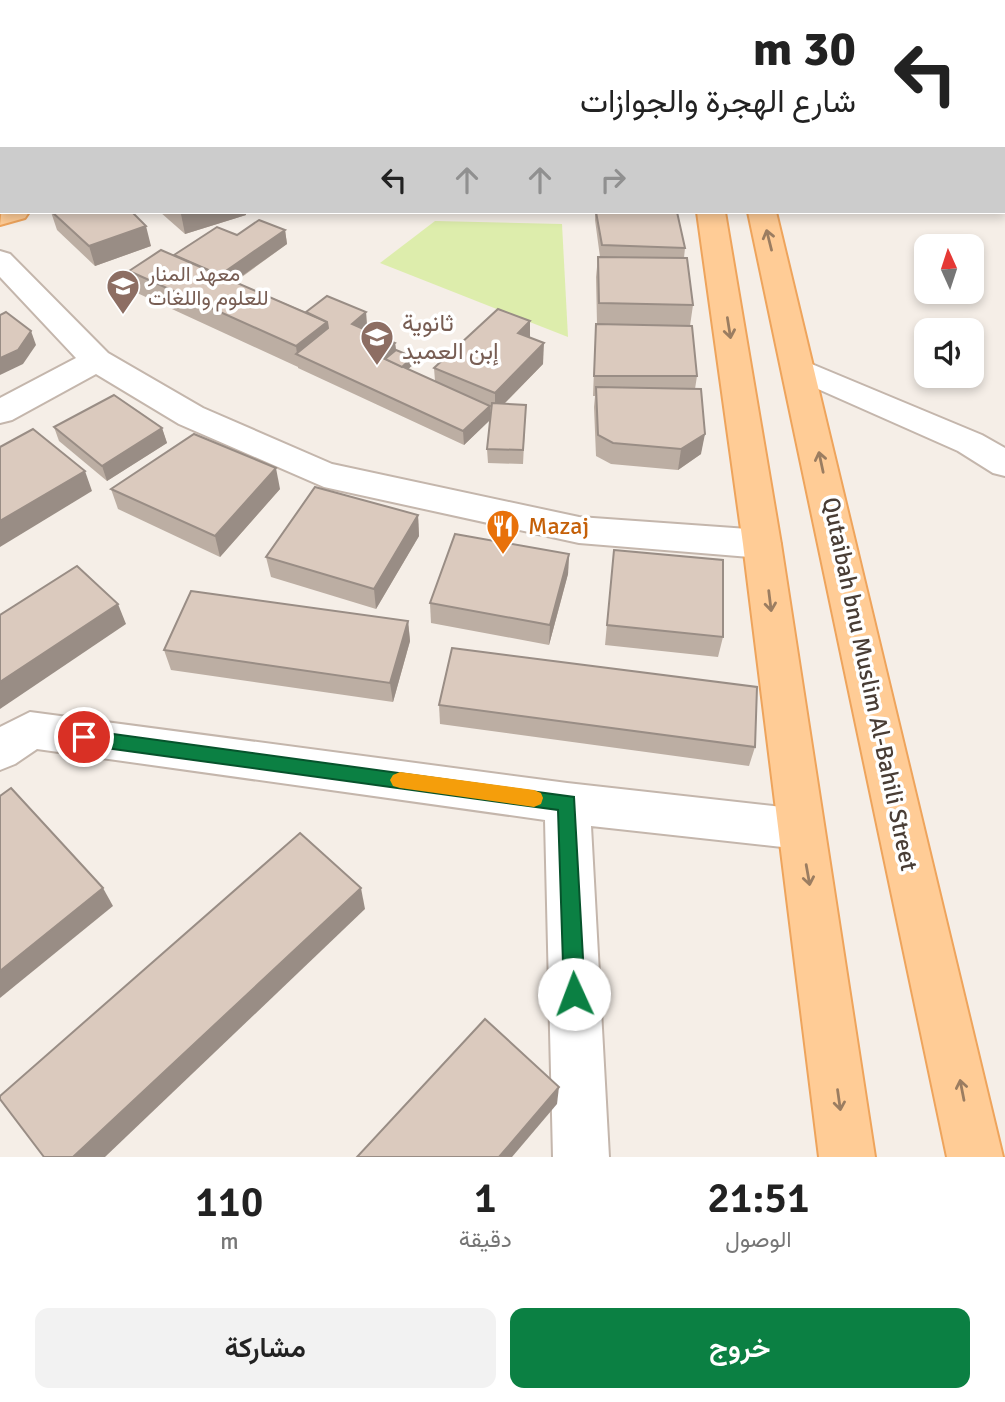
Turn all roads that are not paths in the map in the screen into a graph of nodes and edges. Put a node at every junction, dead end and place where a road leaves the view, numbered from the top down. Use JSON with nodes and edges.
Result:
{"nodes":[{"id":1,"x":711,"y":214,"type":"edge"},
{"id":2,"x":763,"y":214,"type":"edge"},
{"id":3,"x":0,"y":260,"type":"edge"},
{"id":4,"x":97,"y":360,"type":"junction"},
{"id":5,"x":802,"y":370,"type":"junction"},
{"id":6,"x":0,"y":412,"type":"edge"},
{"id":7,"x":1005,"y":464,"type":"edge"},
{"id":8,"x":762,"y":544,"type":"junction"},
{"id":9,"x":0,"y":751,"type":"edge"},
{"id":10,"x":567,"y":803,"type":"junction"},
{"id":11,"x":800,"y":829,"type":"junction"},
{"id":12,"x":580,"y":1157,"type":"edge"},
{"id":13,"x":847,"y":1157,"type":"edge"},
{"id":14,"x":975,"y":1157,"type":"edge"}],
"edges":[{"from":1,"to":8,"type":"main road","one_way":true},
{"from":5,"to":2,"type":"main road","name":"Qutaibah bnu Muslim Al-Bahili Street","one_way":true},
{"from":3,"to":4,"type":"street"},
{"from":4,"to":6,"type":"street"},
{"from":4,"to":8,"type":"street"},
{"from":5,"to":7,"type":"street"},
{"from":14,"to":5,"type":"main road","name":"Qutaibah bnu Muslim Al-Bahili Street","one_way":true},
{"from":8,"to":11,"type":"main road","one_way":true},
{"from":9,"to":10,"type":"street"},
{"from":10,"to":11,"type":"street"},
{"from":10,"to":12,"type":"street"},
{"from":11,"to":13,"type":"main road","one_way":true}]}
